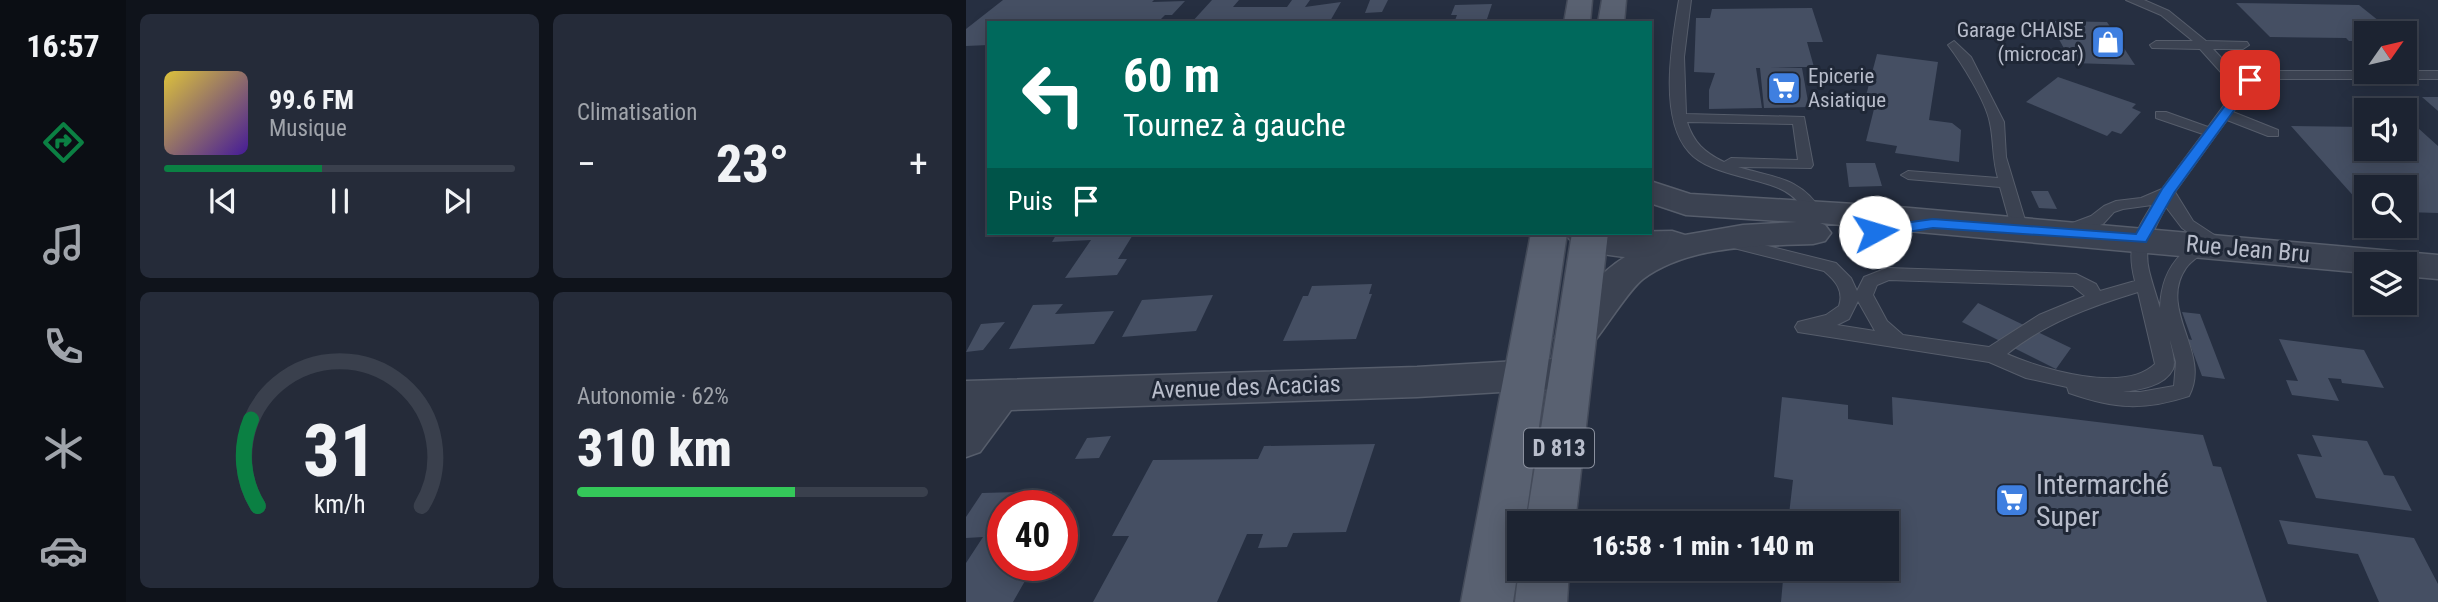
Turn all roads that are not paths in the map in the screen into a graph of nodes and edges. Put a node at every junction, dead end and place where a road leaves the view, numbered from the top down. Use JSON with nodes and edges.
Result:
{"nodes":[{"id":1,"x":1580,"y":0,"type":"edge"},
{"id":2,"x":1614,"y":0,"type":"edge"},
{"id":3,"x":1685,"y":0,"type":"edge"},
{"id":4,"x":2132,"y":0,"type":"edge"},
{"id":5,"x":1577,"y":21,"type":"edge"},
{"id":6,"x":1611,"y":21,"type":"edge"},
{"id":7,"x":2200,"y":44,"type":"junction"},
{"id":8,"x":1954,"y":45,"type":"dead end"},
{"id":9,"x":2156,"y":45,"type":"dead end"},
{"id":10,"x":2244,"y":46,"type":"dead end"},
{"id":11,"x":2438,"y":75,"type":"edge"},
{"id":12,"x":2243,"y":89,"type":"junction"},
{"id":13,"x":2225,"y":114,"type":"junction"},
{"id":14,"x":2161,"y":115,"type":"dead end"},
{"id":15,"x":1679,"y":118,"type":"junction"},
{"id":16,"x":2210,"y":132,"type":"junction"},
{"id":17,"x":2273,"y":133,"type":"dead end"},
{"id":18,"x":1713,"y":162,"type":"junction"},
{"id":19,"x":1801,"y":165,"type":"junction"},
{"id":20,"x":1908,"y":175,"type":"dead end"},
{"id":21,"x":2007,"y":183,"type":"junction"},
{"id":22,"x":1652,"y":192,"type":"edge"},
{"id":23,"x":2167,"y":192,"type":"junction"},
{"id":24,"x":1652,"y":203,"type":"edge"},
{"id":25,"x":1686,"y":204,"type":"junction"},
{"id":26,"x":1810,"y":204,"type":"junction"},
{"id":27,"x":1933,"y":223,"type":"junction"},
{"id":28,"x":2020,"y":230,"type":"junction"},
{"id":29,"x":2061,"y":233,"type":"junction"},
{"id":30,"x":1549,"y":235,"type":"edge"},
{"id":31,"x":1582,"y":235,"type":"edge"},
{"id":32,"x":1583,"y":235,"type":"edge"},
{"id":33,"x":1587,"y":235,"type":"edge"},
{"id":34,"x":1720,"y":239,"type":"junction"},
{"id":35,"x":2140,"y":239,"type":"junction"},
{"id":36,"x":2215,"y":246,"type":"junction"},
{"id":37,"x":2438,"y":267,"type":"edge"},
{"id":38,"x":2144,"y":284,"type":"junction"},
{"id":39,"x":1541,"y":291,"type":"junction"},
{"id":40,"x":2095,"y":298,"type":"junction"},
{"id":41,"x":1897,"y":340,"type":"junction"},
{"id":42,"x":1992,"y":355,"type":"junction"},
{"id":43,"x":1557,"y":362,"type":"junction"},
{"id":44,"x":2024,"y":370,"type":"junction"},
{"id":45,"x":983,"y":396,"type":"edge"},
{"id":46,"x":966,"y":440,"type":"edge"},
{"id":47,"x":1551,"y":511,"type":"edge"},
{"id":48,"x":1543,"y":581,"type":"edge"},
{"id":49,"x":1487,"y":602,"type":"edge"},
{"id":50,"x":1541,"y":602,"type":"edge"}],
"edges":[{"from":1,"to":5,"type":"main road"},
{"from":2,"to":6,"type":"main road"},
{"from":3,"to":15,"type":"lane"},
{"from":4,"to":7,"type":"lane"},
{"from":7,"to":9,"type":"lane"},
{"from":7,"to":10,"type":"lane"},
{"from":7,"to":12,"type":"lane"},
{"from":8,"to":21,"type":"lane"},
{"from":11,"to":12,"type":"lane"},
{"from":12,"to":13,"type":"lane"},
{"from":13,"to":16,"type":"lane"},
{"from":13,"to":17,"type":"lane"},
{"from":14,"to":16,"type":"lane"},
{"from":15,"to":18,"type":"lane"},
{"from":15,"to":19,"type":"lane"},
{"from":16,"to":23,"type":"lane"},
{"from":18,"to":19,"type":"lane"},
{"from":18,"to":26,"type":"lane"},
{"from":19,"to":26,"type":"lane"},
{"from":20,"to":21,"type":"lane"},
{"from":21,"to":28,"type":"lane"},
{"from":22,"to":25,"type":"street","name":"Rue Jean Bru"},
{"from":23,"to":29,"type":"lane"},
{"from":23,"to":35,"type":"lane"},
{"from":23,"to":36,"type":"lane"},
{"from":24,"to":25,"type":"street","name":"Rue Jean Bru"},
{"from":25,"to":26,"type":"street","name":"Rue Jean Bru"},
{"from":26,"to":27,"type":"street","name":"Rue Jean Bru"},
{"from":27,"to":28,"type":"street","name":"Rue Jean Bru"},
{"from":27,"to":34,"type":"street","name":"Rue Jean Bru"},
{"from":28,"to":29,"type":"street","name":"Rue Jean Bru"},
{"from":29,"to":35,"type":"street","name":"Rue Jean Bru"},
{"from":30,"to":39,"type":"main road","number":"D 813"},
{"from":31,"to":39,"type":"street"},
{"from":32,"to":43,"type":"main road","number":"D 813"},
{"from":33,"to":34,"type":"street","name":"Rue Jean Bru"},
{"from":34,"to":41,"type":"lane"},
{"from":34,"to":43,"type":"street","name":"Rue Jean Bru"},
{"from":35,"to":36,"type":"street","name":"Rue Jean Bru"},
{"from":35,"to":38,"type":"lane"},
{"from":36,"to":37,"type":"street","name":"Rue Jean Bru"},
{"from":36,"to":44,"type":"lane"},
{"from":38,"to":40,"type":"lane"},
{"from":38,"to":44,"type":"lane"},
{"from":39,"to":43,"type":"main road","number":"D 813"},
{"from":40,"to":41,"type":"lane"},
{"from":40,"to":42,"type":"lane"},
{"from":41,"to":42,"type":"lane"},
{"from":42,"to":44,"type":"lane"},
{"from":43,"to":45,"type":"street","name":"Avenue des Acacias"},
{"from":43,"to":47,"type":"main road","number":"D 813"},
{"from":43,"to":49,"type":"main road","number":"D 813"},
{"from":45,"to":46,"type":"street"},
{"from":48,"to":50,"type":"main road"}]}
